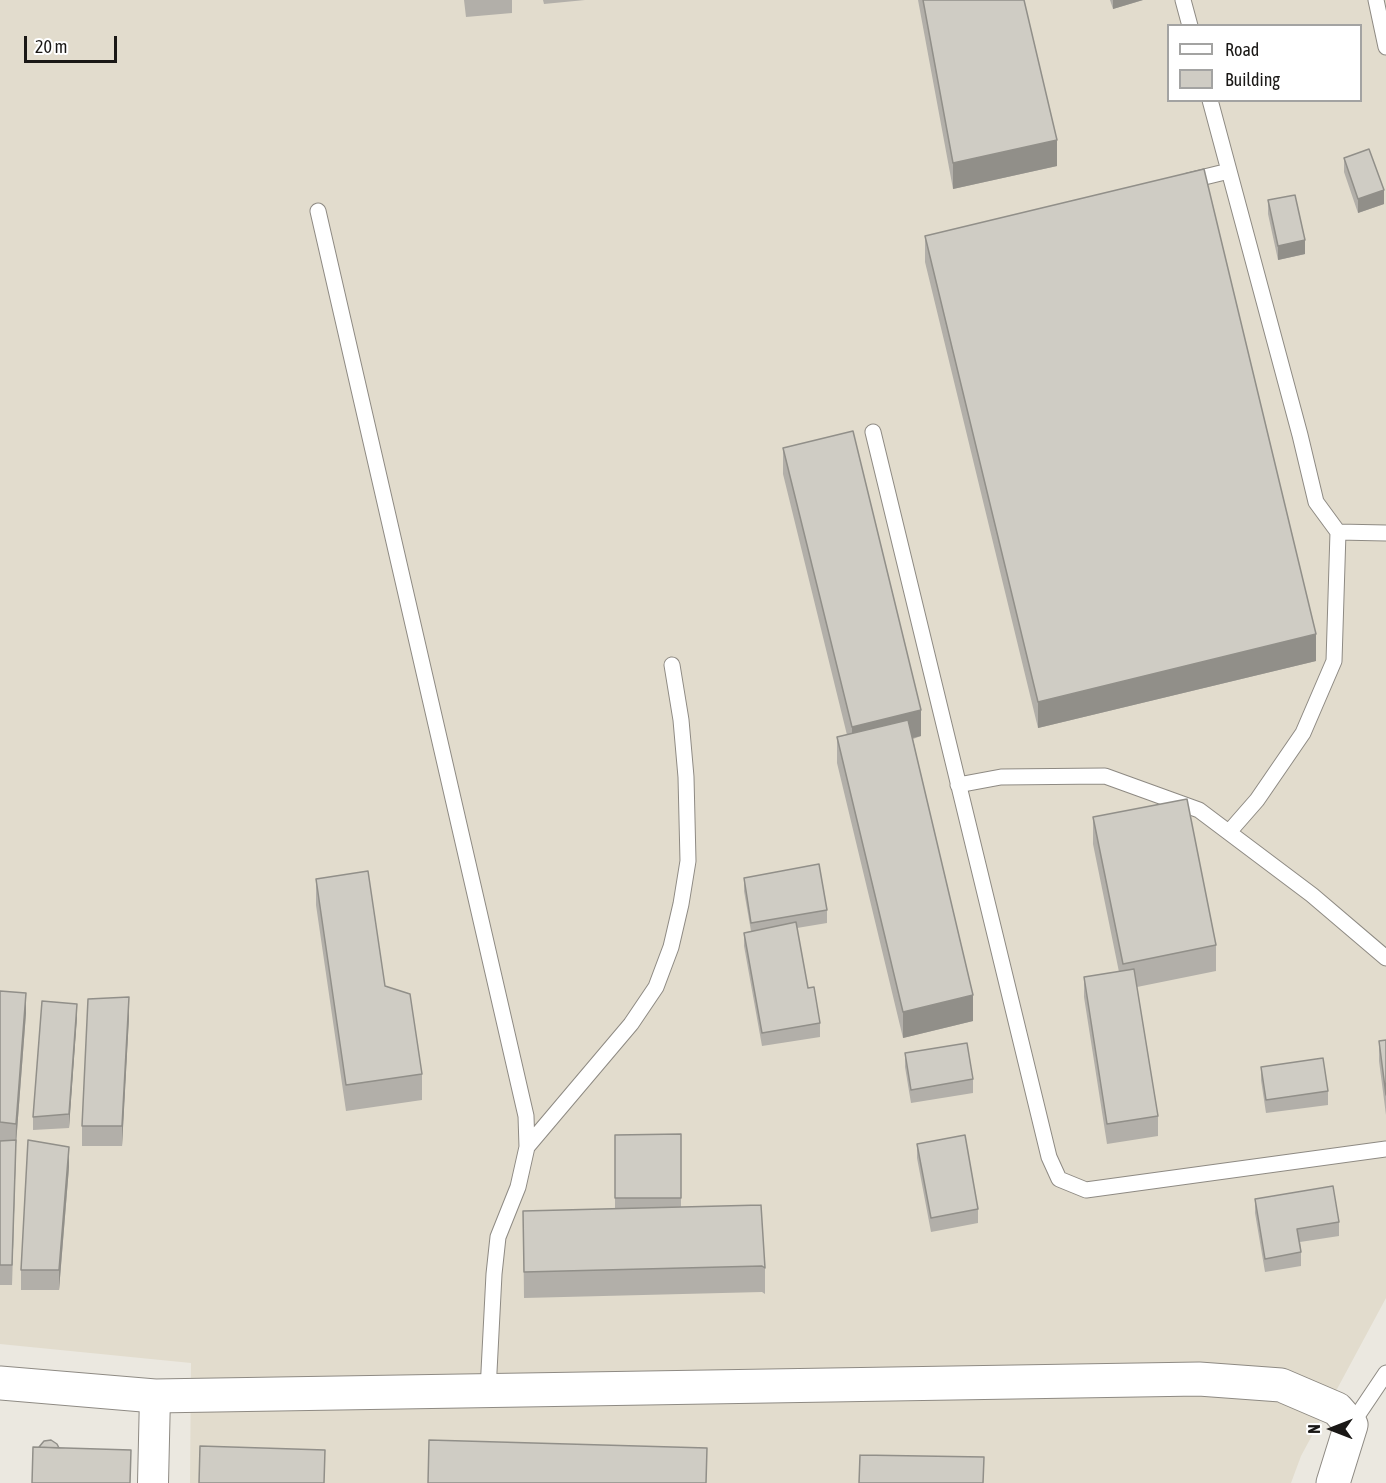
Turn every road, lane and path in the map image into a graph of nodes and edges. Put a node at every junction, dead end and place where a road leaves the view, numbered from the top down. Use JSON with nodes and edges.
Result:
{"nodes":[{"id":1,"x":1183,"y":0,"type":"edge"},
{"id":2,"x":1376,"y":0,"type":"edge"},
{"id":3,"x":1189,"y":24,"type":"edge"},
{"id":4,"x":1386,"y":47,"type":"edge"},
{"id":5,"x":1211,"y":102,"type":"edge"},
{"id":6,"x":1229,"y":171,"type":"junction"},
{"id":7,"x":1173,"y":185,"type":"edge"},
{"id":8,"x":318,"y":211,"type":"dead end"},
{"id":9,"x":873,"y":432,"type":"dead end"},
{"id":10,"x":1338,"y":532,"type":"junction"},
{"id":11,"x":1386,"y":533,"type":"edge"},
{"id":12,"x":672,"y":665,"type":"dead end"},
{"id":13,"x":958,"y":785,"type":"junction"},
{"id":14,"x":1229,"y":832,"type":"junction"},
{"id":15,"x":1386,"y":958,"type":"edge"},
{"id":16,"x":527,"y":1147,"type":"junction"},
{"id":17,"x":1386,"y":1149,"type":"edge"},
{"id":18,"x":1386,"y":1373,"type":"edge"},
{"id":19,"x":0,"y":1383,"type":"edge"},
{"id":20,"x":489,"y":1390,"type":"junction"},
{"id":21,"x":155,"y":1396,"type":"junction"},
{"id":22,"x":1351,"y":1425,"type":"junction"},
{"id":23,"x":153,"y":1483,"type":"edge"},
{"id":24,"x":1333,"y":1483,"type":"edge"}],
"edges":[{"from":1,"to":3,"type":"lane"},
{"from":2,"to":4,"type":"lane"},
{"from":5,"to":6,"type":"lane"},
{"from":6,"to":7,"type":"lane"},
{"from":6,"to":10,"type":"lane"},
{"from":8,"to":16,"type":"lane"},
{"from":9,"to":13,"type":"lane"},
{"from":10,"to":11,"type":"lane"},
{"from":10,"to":14,"type":"lane"},
{"from":12,"to":16,"type":"lane"},
{"from":13,"to":14,"type":"lane"},
{"from":13,"to":17,"type":"lane"},
{"from":14,"to":15,"type":"lane"},
{"from":16,"to":20,"type":"lane"},
{"from":18,"to":22,"type":"lane"},
{"from":19,"to":21,"type":"street"},
{"from":20,"to":21,"type":"street"},
{"from":20,"to":22,"type":"street"},
{"from":21,"to":23,"type":"street"},
{"from":22,"to":24,"type":"street"}]}
